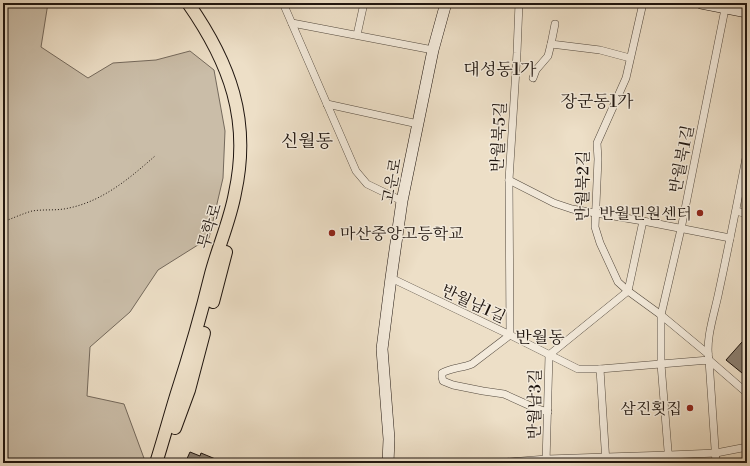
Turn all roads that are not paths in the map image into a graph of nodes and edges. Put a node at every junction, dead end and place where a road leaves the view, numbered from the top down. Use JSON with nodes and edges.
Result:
{"nodes":[{"id":1,"x":188,"y":3,"type":"edge"},
{"id":2,"x":196,"y":3,"type":"edge"},
{"id":3,"x":283,"y":3,"type":"edge"},
{"id":4,"x":364,"y":3,"type":"edge"},
{"id":5,"x":446,"y":3,"type":"edge"},
{"id":6,"x":519,"y":3,"type":"edge"},
{"id":7,"x":643,"y":3,"type":"edge"},
{"id":8,"x":700,"y":3,"type":"edge"},
{"id":9,"x":726,"y":6,"type":"edge"},
{"id":10,"x":747,"y":12,"type":"edge"},
{"id":11,"x":292,"y":23,"type":"junction"},
{"id":12,"x":555,"y":24,"type":"dead end"},
{"id":13,"x":357,"y":36,"type":"junction"},
{"id":14,"x":551,"y":44,"type":"junction"},
{"id":15,"x":434,"y":50,"type":"junction"},
{"id":16,"x":630,"y":58,"type":"junction"},
{"id":17,"x":533,"y":78,"type":"dead end"},
{"id":18,"x":327,"y":104,"type":"junction"},
{"id":19,"x":418,"y":124,"type":"junction"},
{"id":20,"x":747,"y":153,"type":"edge"},
{"id":21,"x":509,"y":180,"type":"junction"},
{"id":22,"x":402,"y":202,"type":"junction"},
{"id":23,"x":736,"y":211,"type":"junction"},
{"id":24,"x":595,"y":212,"type":"junction"},
{"id":25,"x":747,"y":214,"type":"edge"},
{"id":26,"x":643,"y":221,"type":"junction"},
{"id":27,"x":681,"y":229,"type":"junction"},
{"id":28,"x":730,"y":238,"type":"junction"},
{"id":29,"x":391,"y":278,"type":"junction"},
{"id":30,"x":628,"y":291,"type":"junction"},
{"id":31,"x":661,"y":315,"type":"junction"},
{"id":32,"x":510,"y":335,"type":"junction"},
{"id":33,"x":549,"y":355,"type":"junction"},
{"id":34,"x":709,"y":357,"type":"junction"},
{"id":35,"x":661,"y":364,"type":"junction"},
{"id":36,"x":600,"y":369,"type":"junction"},
{"id":37,"x":747,"y":393,"type":"edge"},
{"id":38,"x":548,"y":412,"type":"junction"},
{"id":39,"x":747,"y":447,"type":"edge"},
{"id":40,"x":716,"y":453,"type":"junction"},
{"id":41,"x":669,"y":459,"type":"edge"},
{"id":42,"x":606,"y":460,"type":"edge"},
{"id":43,"x":547,"y":461,"type":"edge"},
{"id":44,"x":156,"y":463,"type":"edge"},
{"id":45,"x":162,"y":463,"type":"edge"},
{"id":46,"x":388,"y":463,"type":"edge"},
{"id":47,"x":493,"y":463,"type":"edge"},
{"id":48,"x":716,"y":463,"type":"edge"}],
"edges":[{"from":1,"to":44,"type":"main road","name":"무학로"},
{"from":2,"to":45,"type":"main road","name":"무학로"},
{"from":3,"to":11,"type":"street"},
{"from":4,"to":13,"type":"street"},
{"from":5,"to":15,"type":"main road","name":"고운로"},
{"from":6,"to":21,"type":"street","name":"반월북5길"},
{"from":7,"to":16,"type":"street","name":"반월북2길"},
{"from":8,"to":9,"type":"main road"},
{"from":9,"to":10,"type":"main road"},
{"from":9,"to":27,"type":"street","name":"반월북1길"},
{"from":11,"to":13,"type":"street"},
{"from":11,"to":18,"type":"street"},
{"from":12,"to":14,"type":"street"},
{"from":13,"to":15,"type":"street"},
{"from":14,"to":16,"type":"street"},
{"from":14,"to":17,"type":"street"},
{"from":15,"to":19,"type":"main road","name":"고운로"},
{"from":16,"to":24,"type":"street","name":"반월북2길"},
{"from":18,"to":19,"type":"street"},
{"from":18,"to":22,"type":"street"},
{"from":19,"to":22,"type":"main road","name":"고운로"},
{"from":20,"to":23,"type":"street"},
{"from":21,"to":24,"type":"street","name":"반월북5길"},
{"from":21,"to":32,"type":"street"},
{"from":22,"to":29,"type":"main road","name":"고운로"},
{"from":23,"to":25,"type":"street"},
{"from":23,"to":28,"type":"street"},
{"from":24,"to":26,"type":"street","name":"반월북5길"},
{"from":24,"to":30,"type":"street","name":"반월북2길"},
{"from":26,"to":27,"type":"street","name":"반월북5길"},
{"from":26,"to":30,"type":"street"},
{"from":27,"to":28,"type":"street","name":"반월북5길"},
{"from":27,"to":31,"type":"street","name":"반월북1길"},
{"from":28,"to":34,"type":"street"},
{"from":29,"to":32,"type":"street","name":"반월남1길"},
{"from":29,"to":46,"type":"main road","name":"고운로"},
{"from":30,"to":31,"type":"street","name":"반월북2길"},
{"from":30,"to":33,"type":"street","name":"반월남3길"},
{"from":31,"to":34,"type":"street","name":"반월북2길"},
{"from":31,"to":35,"type":"street","name":"반월북1길"},
{"from":32,"to":33,"type":"street","name":"반월남1길"},
{"from":32,"to":38,"type":"street"},
{"from":33,"to":36,"type":"street","name":"반월남1길"},
{"from":33,"to":38,"type":"street","name":"반월남3길"},
{"from":34,"to":35,"type":"street","name":"반월남1길"},
{"from":34,"to":37,"type":"street","name":"반월북2길"},
{"from":34,"to":40,"type":"street"},
{"from":35,"to":36,"type":"street","name":"반월남1길"},
{"from":35,"to":41,"type":"street","name":"반월북1길"},
{"from":36,"to":42,"type":"street"},
{"from":38,"to":43,"type":"street","name":"반월남3길"},
{"from":39,"to":40,"type":"street"},
{"from":40,"to":41,"type":"street"},
{"from":40,"to":48,"type":"street"},
{"from":41,"to":42,"type":"street"},
{"from":42,"to":43,"type":"street"},
{"from":43,"to":47,"type":"street"}]}
